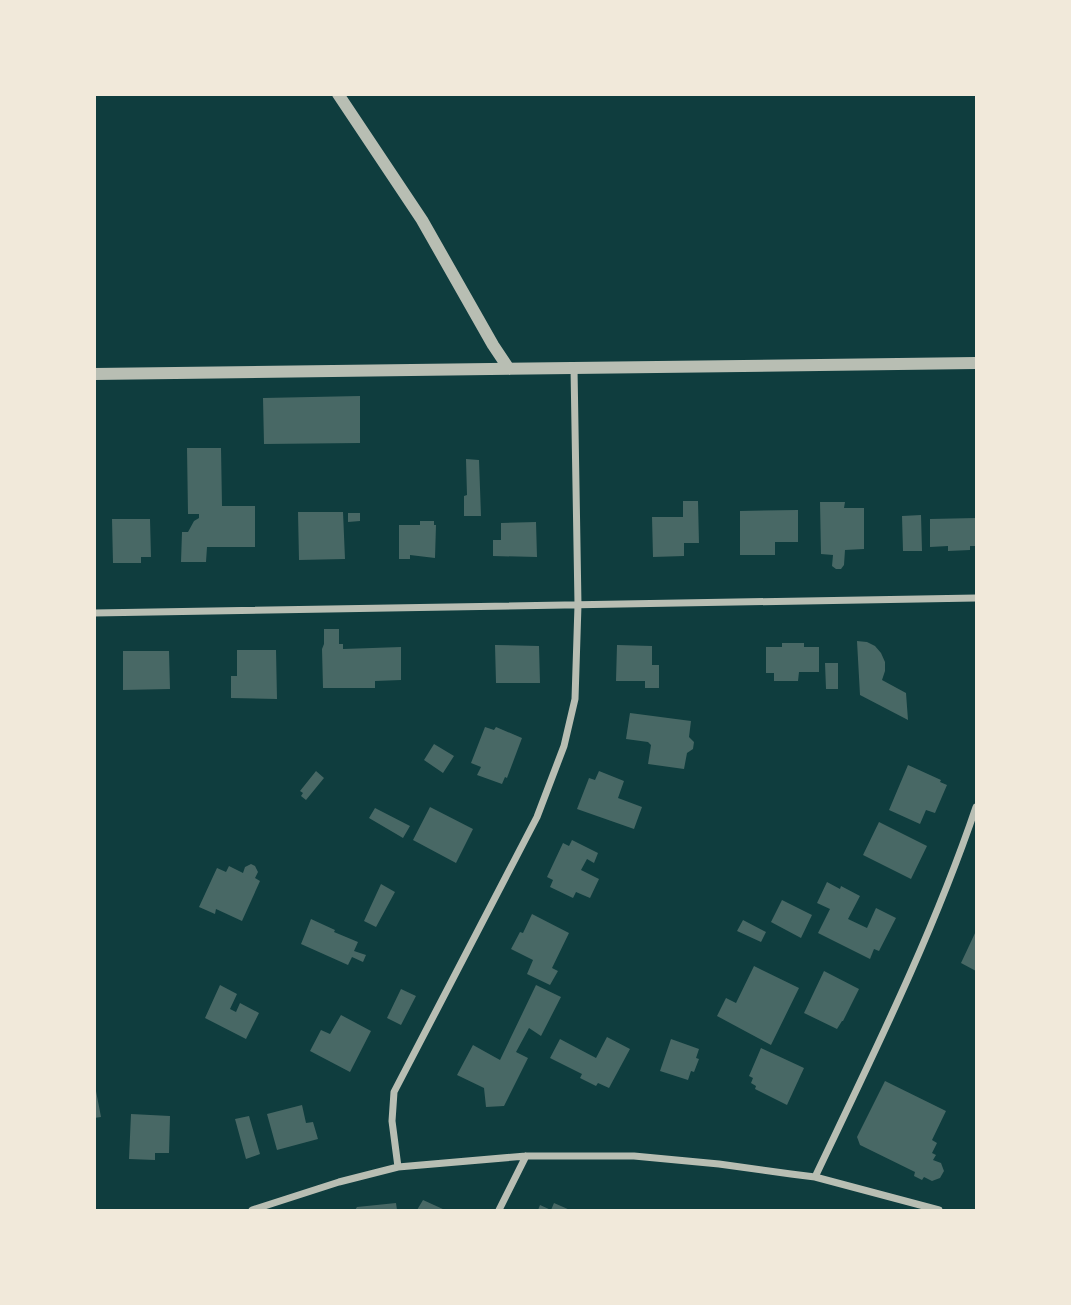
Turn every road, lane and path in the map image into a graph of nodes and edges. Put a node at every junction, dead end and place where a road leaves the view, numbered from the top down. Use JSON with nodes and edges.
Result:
{"nodes":[{"id":1,"x":338,"y":94,"type":"edge"},
{"id":2,"x":976,"y":363,"type":"edge"},
{"id":3,"x":573,"y":368,"type":"junction"},
{"id":4,"x":509,"y":369,"type":"junction"},
{"id":5,"x":94,"y":374,"type":"edge"},
{"id":6,"x":976,"y":598,"type":"edge"},
{"id":7,"x":578,"y":605,"type":"junction"},
{"id":8,"x":94,"y":613,"type":"edge"},
{"id":9,"x":976,"y":807,"type":"edge"},
{"id":10,"x":526,"y":1156,"type":"junction"},
{"id":11,"x":398,"y":1167,"type":"junction"},
{"id":12,"x":815,"y":1177,"type":"junction"},
{"id":13,"x":252,"y":1210,"type":"edge"},
{"id":14,"x":499,"y":1210,"type":"edge"},
{"id":15,"x":935,"y":1210,"type":"edge"}],
"edges":[{"from":1,"to":4,"type":"street"},
{"from":2,"to":3,"type":"street"},
{"from":3,"to":4,"type":"street"},
{"from":3,"to":7,"type":"street"},
{"from":4,"to":5,"type":"street"},
{"from":6,"to":7,"type":"street"},
{"from":7,"to":8,"type":"street"},
{"from":7,"to":11,"type":"street"},
{"from":9,"to":12,"type":"street"},
{"from":10,"to":11,"type":"street"},
{"from":10,"to":12,"type":"street"},
{"from":10,"to":14,"type":"street"},
{"from":11,"to":13,"type":"street"},
{"from":12,"to":15,"type":"street"}]}
